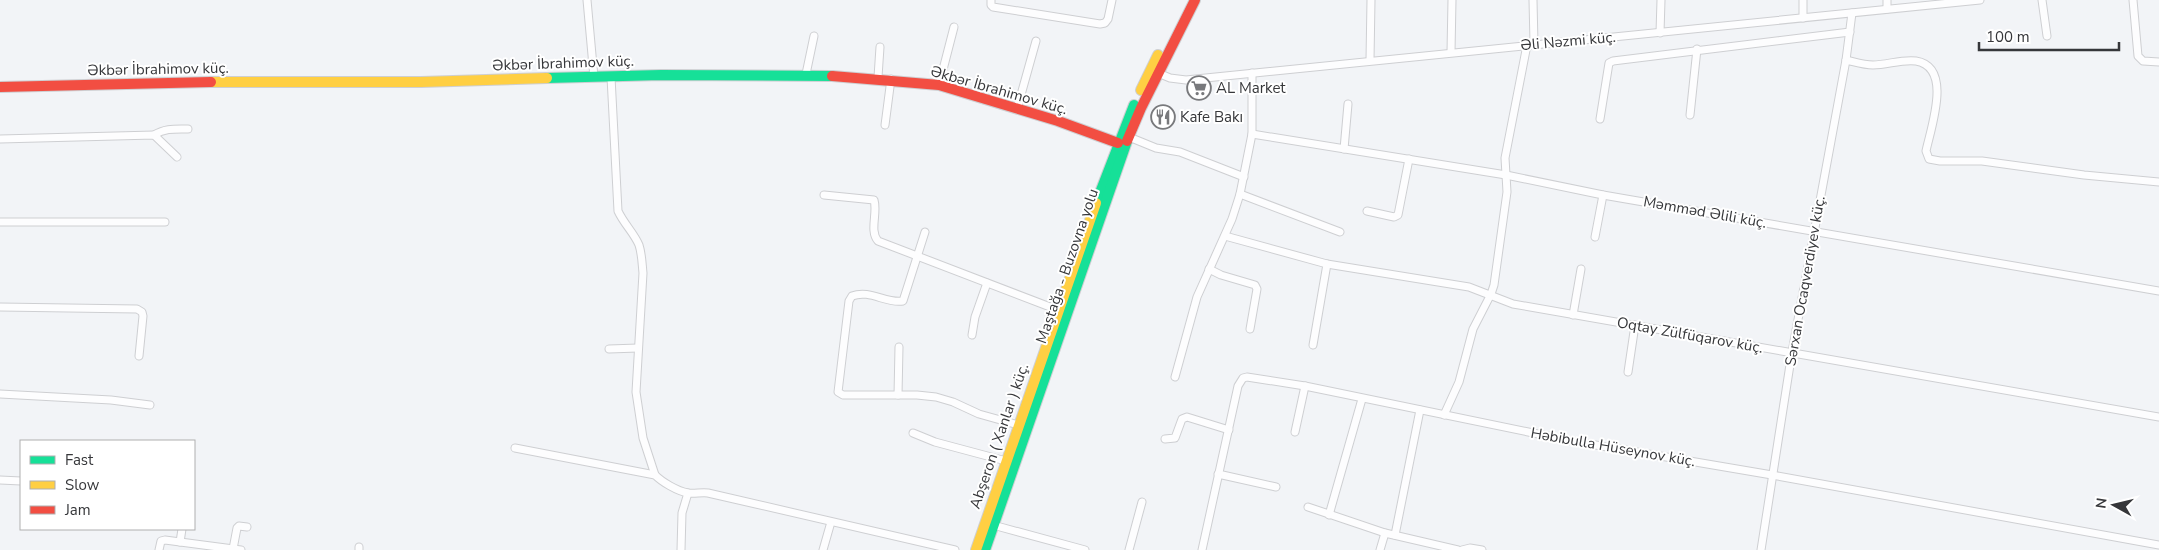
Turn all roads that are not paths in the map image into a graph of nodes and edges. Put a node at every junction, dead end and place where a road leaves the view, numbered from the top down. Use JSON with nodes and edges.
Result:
{"nodes":[{"id":1,"x":587,"y":0,"type":"edge"},
{"id":2,"x":991,"y":0,"type":"edge"},
{"id":3,"x":1112,"y":0,"type":"edge"},
{"id":4,"x":1186,"y":0,"type":"edge"},
{"id":5,"x":1194,"y":0,"type":"edge"},
{"id":6,"x":1371,"y":0,"type":"edge"},
{"id":7,"x":1452,"y":0,"type":"edge"},
{"id":8,"x":1533,"y":0,"type":"edge"},
{"id":9,"x":1660,"y":0,"type":"edge"},
{"id":10,"x":1803,"y":0,"type":"edge"},
{"id":11,"x":1887,"y":0,"type":"edge"},
{"id":12,"x":1980,"y":0,"type":"edge"},
{"id":13,"x":2042,"y":0,"type":"edge"},
{"id":14,"x":2133,"y":0,"type":"edge"},
{"id":15,"x":1968,"y":1,"type":"edge"},
{"id":16,"x":1887,"y":9,"type":"junction"},
{"id":17,"x":1852,"y":13,"type":"junction"},
{"id":18,"x":1804,"y":18,"type":"junction"},
{"id":19,"x":954,"y":27,"type":"dead end"},
{"id":20,"x":1850,"y":32,"type":"junction"},
{"id":21,"x":1660,"y":33,"type":"junction"},
{"id":22,"x":814,"y":36,"type":"dead end"},
{"id":23,"x":2048,"y":36,"type":"dead end"},
{"id":24,"x":1036,"y":41,"type":"dead end"},
{"id":25,"x":1530,"y":44,"type":"junction"},
{"id":26,"x":880,"y":47,"type":"dead end"},
{"id":27,"x":1697,"y":49,"type":"junction"},
{"id":28,"x":1451,"y":52,"type":"junction"},
{"id":29,"x":1370,"y":60,"type":"junction"},
{"id":30,"x":1846,"y":60,"type":"junction"},
{"id":31,"x":2159,"y":62,"type":"edge"},
{"id":32,"x":1154,"y":71,"type":"junction"},
{"id":33,"x":1252,"y":73,"type":"junction"},
{"id":34,"x":806,"y":74,"type":"junction"},
{"id":35,"x":594,"y":77,"type":"junction"},
{"id":36,"x":611,"y":77,"type":"junction"},
{"id":37,"x":878,"y":77,"type":"junction"},
{"id":38,"x":891,"y":79,"type":"junction"},
{"id":39,"x":939,"y":86,"type":"junction"},
{"id":40,"x":0,"y":87,"type":"edge"},
{"id":41,"x":1348,"y":104,"type":"dead end"},
{"id":42,"x":1017,"y":109,"type":"junction"},
{"id":43,"x":1690,"y":115,"type":"dead end"},
{"id":44,"x":1600,"y":119,"type":"dead end"},
{"id":45,"x":885,"y":125,"type":"dead end"},
{"id":46,"x":188,"y":129,"type":"dead end"},
{"id":47,"x":1252,"y":134,"type":"junction"},
{"id":48,"x":154,"y":135,"type":"junction"},
{"id":49,"x":1129,"y":137,"type":"junction"},
{"id":50,"x":0,"y":139,"type":"edge"},
{"id":51,"x":1118,"y":143,"type":"junction"},
{"id":52,"x":1344,"y":148,"type":"junction"},
{"id":53,"x":177,"y":157,"type":"dead end"},
{"id":54,"x":1409,"y":159,"type":"junction"},
{"id":55,"x":1506,"y":175,"type":"junction"},
{"id":56,"x":1244,"y":177,"type":"junction"},
{"id":57,"x":2159,"y":182,"type":"edge"},
{"id":58,"x":1240,"y":194,"type":"junction"},
{"id":59,"x":824,"y":195,"type":"dead end"},
{"id":60,"x":1603,"y":195,"type":"junction"},
{"id":61,"x":1367,"y":211,"type":"dead end"},
{"id":62,"x":0,"y":222,"type":"edge"},
{"id":63,"x":165,"y":222,"type":"dead end"},
{"id":64,"x":1814,"y":230,"type":"junction"},
{"id":65,"x":925,"y":232,"type":"dead end"},
{"id":66,"x":1340,"y":232,"type":"dead end"},
{"id":67,"x":1225,"y":236,"type":"junction"},
{"id":68,"x":1595,"y":237,"type":"dead end"},
{"id":69,"x":917,"y":256,"type":"junction"},
{"id":70,"x":1327,"y":264,"type":"junction"},
{"id":71,"x":1581,"y":268,"type":"dead end"},
{"id":72,"x":1209,"y":269,"type":"junction"},
{"id":73,"x":987,"y":283,"type":"junction"},
{"id":74,"x":2159,"y":290,"type":"edge"},
{"id":75,"x":1491,"y":294,"type":"junction"},
{"id":76,"x":0,"y":307,"type":"edge"},
{"id":77,"x":1058,"y":310,"type":"junction"},
{"id":78,"x":1573,"y":315,"type":"junction"},
{"id":79,"x":1635,"y":325,"type":"junction"},
{"id":80,"x":1250,"y":329,"type":"dead end"},
{"id":81,"x":972,"y":334,"type":"dead end"},
{"id":82,"x":1313,"y":345,"type":"dead end"},
{"id":83,"x":899,"y":346,"type":"dead end"},
{"id":84,"x":638,"y":348,"type":"junction"},
{"id":85,"x":609,"y":349,"type":"dead end"},
{"id":86,"x":1792,"y":352,"type":"junction"},
{"id":87,"x":139,"y":356,"type":"dead end"},
{"id":88,"x":1628,"y":372,"type":"dead end"},
{"id":89,"x":1176,"y":377,"type":"dead end"},
{"id":90,"x":1305,"y":386,"type":"junction"},
{"id":91,"x":0,"y":394,"type":"edge"},
{"id":92,"x":898,"y":395,"type":"junction"},
{"id":93,"x":1362,"y":399,"type":"junction"},
{"id":94,"x":150,"y":405,"type":"dead end"},
{"id":95,"x":1420,"y":410,"type":"junction"},
{"id":96,"x":1444,"y":415,"type":"junction"},
{"id":97,"x":2159,"y":417,"type":"edge"},
{"id":98,"x":1018,"y":425,"type":"junction"},
{"id":99,"x":1229,"y":430,"type":"junction"},
{"id":100,"x":1295,"y":432,"type":"dead end"},
{"id":101,"x":912,"y":433,"type":"dead end"},
{"id":102,"x":1165,"y":438,"type":"dead end"},
{"id":103,"x":516,"y":448,"type":"dead end"},
{"id":104,"x":1006,"y":461,"type":"junction"},
{"id":105,"x":1218,"y":474,"type":"junction"},
{"id":106,"x":654,"y":475,"type":"junction"},
{"id":107,"x":1772,"y":475,"type":"junction"},
{"id":108,"x":0,"y":480,"type":"edge"},
{"id":109,"x":20,"y":480,"type":"edge"},
{"id":110,"x":1276,"y":487,"type":"dead end"},
{"id":111,"x":688,"y":493,"type":"junction"},
{"id":112,"x":1142,"y":502,"type":"dead end"},
{"id":113,"x":1308,"y":507,"type":"dead end"},
{"id":114,"x":1329,"y":515,"type":"junction"},
{"id":115,"x":831,"y":522,"type":"junction"},
{"id":116,"x":993,"y":525,"type":"junction"},
{"id":117,"x":247,"y":527,"type":"dead end"},
{"id":118,"x":182,"y":530,"type":"edge"},
{"id":119,"x":1385,"y":533,"type":"junction"},
{"id":120,"x":1395,"y":535,"type":"junction"},
{"id":121,"x":180,"y":542,"type":"junction"},
{"id":122,"x":2159,"y":545,"type":"edge"},
{"id":123,"x":237,"y":549,"type":"edge"},
{"id":124,"x":159,"y":550,"type":"edge"},
{"id":125,"x":682,"y":550,"type":"edge"},
{"id":126,"x":823,"y":550,"type":"edge"},
{"id":127,"x":955,"y":550,"type":"edge"},
{"id":128,"x":976,"y":550,"type":"edge"},
{"id":129,"x":984,"y":550,"type":"edge"},
{"id":130,"x":1085,"y":550,"type":"edge"},
{"id":131,"x":1129,"y":550,"type":"edge"},
{"id":132,"x":1202,"y":550,"type":"edge"},
{"id":133,"x":1380,"y":550,"type":"edge"},
{"id":134,"x":1458,"y":550,"type":"edge"},
{"id":135,"x":1462,"y":550,"type":"edge"},
{"id":136,"x":1482,"y":550,"type":"edge"},
{"id":137,"x":1761,"y":550,"type":"edge"}],
"edges":[{"from":1,"to":35,"type":"street"},
{"from":2,"to":3,"type":"street"},
{"from":4,"to":32,"type":"main road","name":"Abşeron ( Xanlar ) küç."},
{"from":5,"to":32,"type":"main road","name":"Maştağa - Buzovna yolu"},
{"from":6,"to":29,"type":"street"},
{"from":7,"to":28,"type":"street"},
{"from":8,"to":25,"type":"street"},
{"from":9,"to":21,"type":"street"},
{"from":10,"to":18,"type":"street"},
{"from":11,"to":16,"type":"street"},
{"from":12,"to":15,"type":"street","name":"Əli Nəzmi küç."},
{"from":13,"to":23,"type":"street"},
{"from":14,"to":31,"type":"street"},
{"from":15,"to":16,"type":"street","name":"Əli Nəzmi küç."},
{"from":16,"to":17,"type":"street","name":"Əli Nəzmi küç."},
{"from":17,"to":18,"type":"street","name":"Əli Nəzmi küç."},
{"from":17,"to":20,"type":"street","name":"Sərxan Ocaqverdiyev küç."},
{"from":18,"to":21,"type":"street","name":"Əli Nəzmi küç."},
{"from":19,"to":39,"type":"street"},
{"from":20,"to":27,"type":"street"},
{"from":20,"to":30,"type":"street","name":"Sərxan Ocaqverdiyev küç."},
{"from":21,"to":25,"type":"street","name":"Əli Nəzmi küç."},
{"from":22,"to":34,"type":"street"},
{"from":24,"to":42,"type":"street"},
{"from":25,"to":28,"type":"street","name":"Əli Nəzmi küç."},
{"from":25,"to":55,"type":"street"},
{"from":26,"to":37,"type":"street"},
{"from":27,"to":43,"type":"street"},
{"from":27,"to":44,"type":"street"},
{"from":28,"to":29,"type":"street","name":"Əli Nəzmi küç."},
{"from":29,"to":33,"type":"street","name":"Əli Nəzmi küç."},
{"from":30,"to":57,"type":"street"},
{"from":30,"to":64,"type":"street","name":"Sərxan Ocaqverdiyev küç."},
{"from":32,"to":33,"type":"street","name":"Əli Nəzmi küç."},
{"from":32,"to":49,"type":"main road","name":"Maştağa - Buzovna yolu"},
{"from":32,"to":51,"type":"main road","name":"Abşeron ( Xanlar ) küç."},
{"from":33,"to":47,"type":"street"},
{"from":34,"to":36,"type":"main road","name":"Əkbər İbrahimov küç."},
{"from":34,"to":37,"type":"main road","name":"Əkbər İbrahimov küç."},
{"from":35,"to":36,"type":"main road","name":"Əkbər İbrahimov küç."},
{"from":35,"to":40,"type":"main road","name":"Əkbər İbrahimov küç."},
{"from":36,"to":84,"type":"street"},
{"from":37,"to":38,"type":"main road","name":"Əkbər İbrahimov küç."},
{"from":38,"to":39,"type":"main road","name":"Əkbər İbrahimov küç."},
{"from":38,"to":45,"type":"street"},
{"from":39,"to":42,"type":"main road","name":"Əkbər İbrahimov küç."},
{"from":41,"to":52,"type":"street"},
{"from":42,"to":51,"type":"main road","name":"Əkbər İbrahimov küç."},
{"from":46,"to":48,"type":"street"},
{"from":47,"to":52,"type":"street","name":"Məmməd Əlili küç."},
{"from":47,"to":56,"type":"street"},
{"from":48,"to":50,"type":"street"},
{"from":48,"to":53,"type":"street"},
{"from":49,"to":56,"type":"street"},
{"from":49,"to":116,"type":"main road","name":"Maştağa - Buzovna yolu"},
{"from":51,"to":77,"type":"main road","name":"Abşeron ( Xanlar ) küç."},
{"from":52,"to":54,"type":"street","name":"Məmməd Əlili küç."},
{"from":54,"to":55,"type":"street","name":"Məmməd Əlili küç."},
{"from":54,"to":61,"type":"street"},
{"from":55,"to":60,"type":"street","name":"Məmməd Əlili küç."},
{"from":55,"to":75,"type":"street"},
{"from":56,"to":58,"type":"street"},
{"from":58,"to":66,"type":"street"},
{"from":58,"to":67,"type":"street"},
{"from":59,"to":69,"type":"street"},
{"from":60,"to":64,"type":"street","name":"Məmməd Əlili küç."},
{"from":60,"to":68,"type":"street"},
{"from":62,"to":63,"type":"street"},
{"from":64,"to":74,"type":"street","name":"Məmməd Əlili küç."},
{"from":64,"to":86,"type":"street","name":"Sərxan Ocaqverdiyev küç."},
{"from":65,"to":69,"type":"street"},
{"from":67,"to":70,"type":"street","name":"Oqtay Zülfüqarov küç."},
{"from":67,"to":72,"type":"street"},
{"from":69,"to":73,"type":"street"},
{"from":69,"to":92,"type":"street"},
{"from":70,"to":75,"type":"street","name":"Oqtay Zülfüqarov küç."},
{"from":70,"to":82,"type":"street"},
{"from":71,"to":78,"type":"street"},
{"from":72,"to":80,"type":"street"},
{"from":72,"to":89,"type":"street"},
{"from":73,"to":77,"type":"street"},
{"from":73,"to":81,"type":"street"},
{"from":75,"to":78,"type":"street","name":"Oqtay Zülfüqarov küç."},
{"from":75,"to":96,"type":"street"},
{"from":76,"to":87,"type":"street"},
{"from":77,"to":98,"type":"main road","name":"Abşeron ( Xanlar ) küç."},
{"from":78,"to":79,"type":"street","name":"Oqtay Zülfüqarov küç."},
{"from":79,"to":86,"type":"street","name":"Oqtay Zülfüqarov küç."},
{"from":79,"to":88,"type":"street"},
{"from":83,"to":92,"type":"street"},
{"from":84,"to":85,"type":"street"},
{"from":84,"to":106,"type":"street"},
{"from":86,"to":97,"type":"street","name":"Oqtay Zülfüqarov küç."},
{"from":86,"to":107,"type":"street","name":"Sərxan Ocaqverdiyev küç."},
{"from":90,"to":93,"type":"street","name":"Həbibulla Hüseynov küç."},
{"from":90,"to":99,"type":"street","name":"Həbibulla Hüseynov küç."},
{"from":90,"to":100,"type":"street"},
{"from":91,"to":94,"type":"street"},
{"from":92,"to":98,"type":"street"},
{"from":93,"to":95,"type":"street","name":"Həbibulla Hüseynov küç."},
{"from":93,"to":114,"type":"street"},
{"from":95,"to":96,"type":"street","name":"Həbibulla Hüseynov küç."},
{"from":95,"to":120,"type":"street"},
{"from":96,"to":107,"type":"street","name":"Həbibulla Hüseynov küç."},
{"from":98,"to":104,"type":"main road","name":"Abşeron ( Xanlar ) küç."},
{"from":99,"to":102,"type":"street"},
{"from":99,"to":105,"type":"street","name":"Həbibulla Hüseynov küç."},
{"from":101,"to":104,"type":"street"},
{"from":103,"to":106,"type":"street"},
{"from":104,"to":128,"type":"main road","name":"Abşeron ( Xanlar ) küç."},
{"from":105,"to":110,"type":"street"},
{"from":105,"to":132,"type":"street","name":"Həbibulla Hüseynov küç."},
{"from":106,"to":111,"type":"street"},
{"from":107,"to":122,"type":"street","name":"Həbibulla Hüseynov küç."},
{"from":107,"to":137,"type":"street","name":"Sərxan Ocaqverdiyev küç."},
{"from":108,"to":109,"type":"street"},
{"from":111,"to":115,"type":"street"},
{"from":111,"to":125,"type":"street"},
{"from":112,"to":131,"type":"street"},
{"from":113,"to":114,"type":"street"},
{"from":114,"to":119,"type":"street"},
{"from":115,"to":126,"type":"street"},
{"from":115,"to":127,"type":"street"},
{"from":116,"to":129,"type":"main road","name":"Maştağa - Buzovna yolu"},
{"from":116,"to":130,"type":"street"},
{"from":117,"to":123,"type":"street"},
{"from":118,"to":121,"type":"street"},
{"from":119,"to":120,"type":"street"},
{"from":119,"to":133,"type":"street"},
{"from":120,"to":134,"type":"street"},
{"from":121,"to":123,"type":"street"},
{"from":121,"to":124,"type":"street"},
{"from":135,"to":136,"type":"street"}]}
